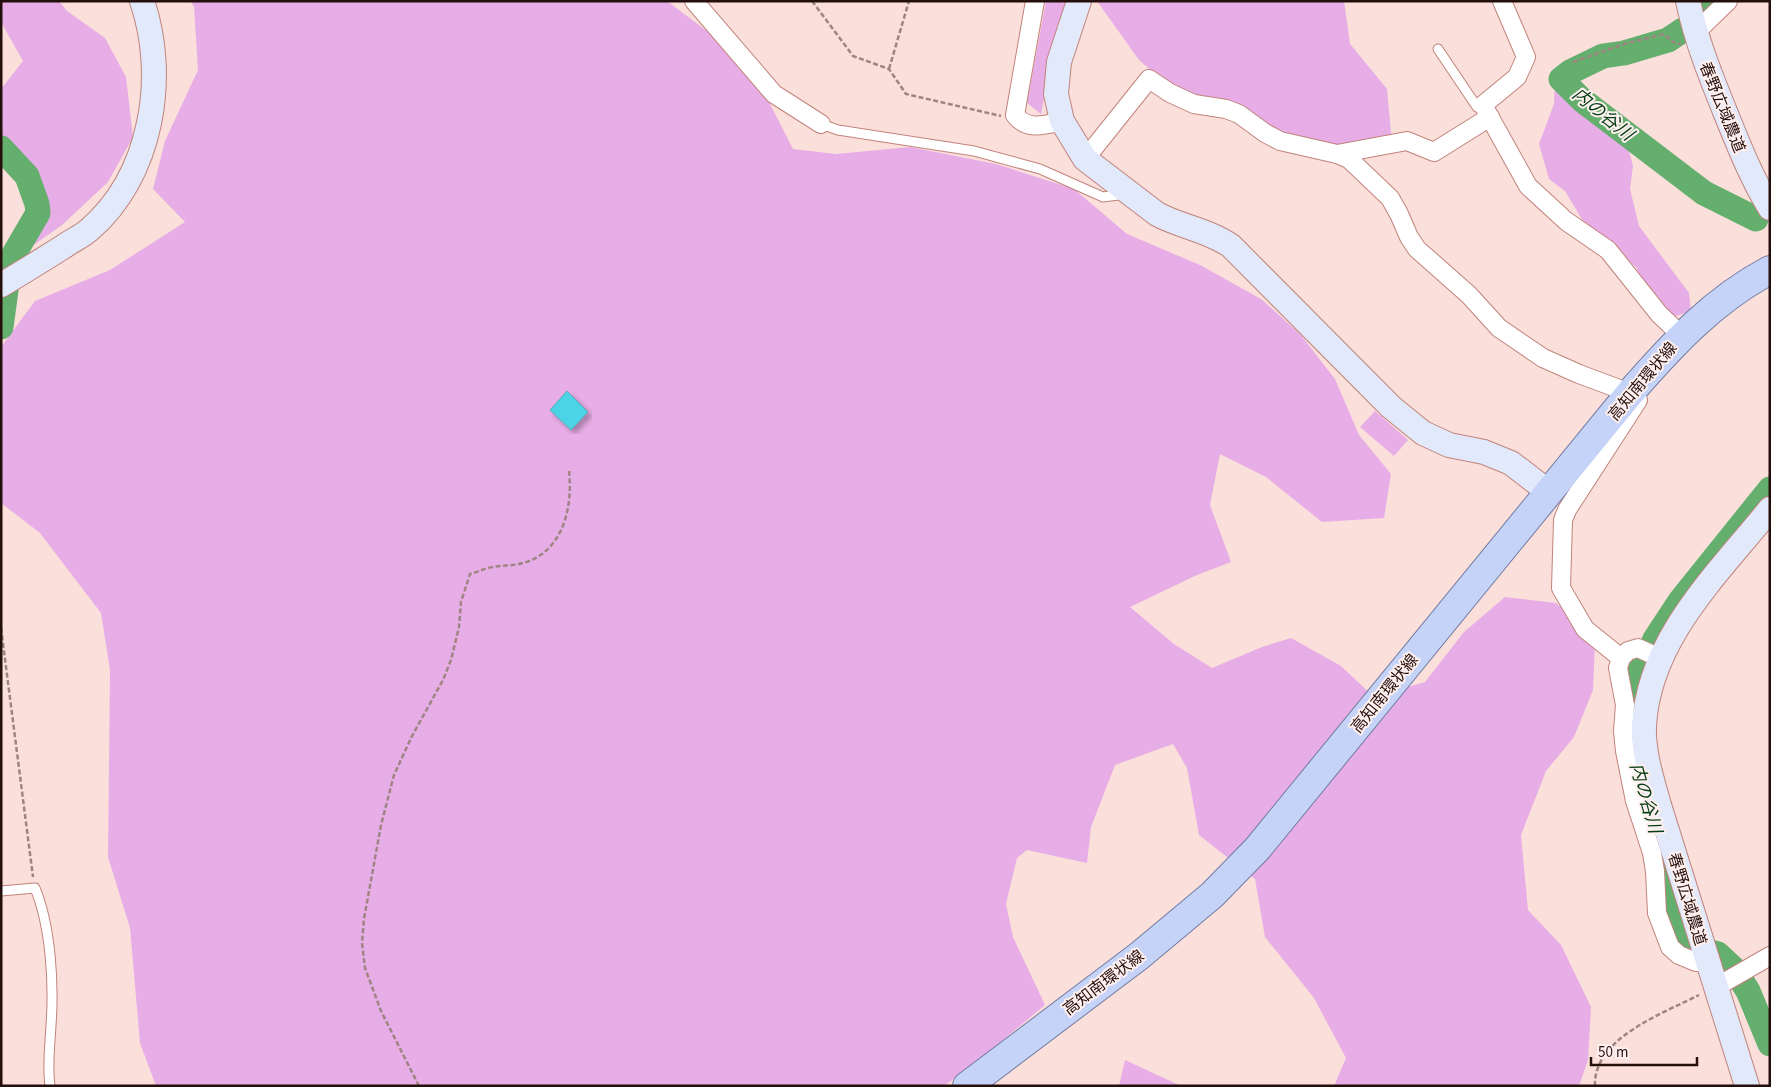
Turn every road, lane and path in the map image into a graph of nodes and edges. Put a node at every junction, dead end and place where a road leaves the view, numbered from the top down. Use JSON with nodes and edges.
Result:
{"nodes":[{"id":1,"x":142,"y":1,"type":"edge"},
{"id":2,"x":694,"y":1,"type":"edge"},
{"id":3,"x":812,"y":1,"type":"edge"},
{"id":4,"x":909,"y":1,"type":"edge"},
{"id":5,"x":1035,"y":1,"type":"edge"},
{"id":6,"x":1080,"y":1,"type":"edge"},
{"id":7,"x":1502,"y":1,"type":"edge"},
{"id":8,"x":1688,"y":1,"type":"edge"},
{"id":9,"x":1728,"y":1,"type":"edge"},
{"id":10,"x":1695,"y":33,"type":"junction"},
{"id":11,"x":1673,"y":42,"type":"dead end"},
{"id":12,"x":1438,"y":49,"type":"dead end"},
{"id":13,"x":1573,"y":62,"type":"dead end"},
{"id":14,"x":889,"y":69,"type":"junction"},
{"id":15,"x":1487,"y":111,"type":"junction"},
{"id":16,"x":1019,"y":120,"type":"junction"},
{"id":17,"x":1062,"y":121,"type":"junction"},
{"id":18,"x":821,"y":124,"type":"joint"},
{"id":19,"x":1337,"y":154,"type":"junction"},
{"id":20,"x":1084,"y":159,"type":"junction"},
{"id":21,"x":1131,"y":193,"type":"junction"},
{"id":22,"x":1770,"y":208,"type":"edge"},
{"id":23,"x":1770,"y":270,"type":"edge"},
{"id":24,"x":1,"y":285,"type":"edge"},
{"id":25,"x":1682,"y":335,"type":"junction"},
{"id":26,"x":1630,"y":393,"type":"junction"},
{"id":27,"x":568,"y":471,"type":"dead end"},
{"id":28,"x":1550,"y":493,"type":"junction"},
{"id":29,"x":1770,"y":509,"type":"edge"},
{"id":30,"x":1,"y":628,"type":"edge"},
{"id":31,"x":1650,"y":653,"type":"junction"},
{"id":32,"x":1621,"y":658,"type":"junction"},
{"id":33,"x":35,"y":888,"type":"junction"},
{"id":34,"x":1,"y":891,"type":"edge"},
{"id":35,"x":1770,"y":956,"type":"edge"},
{"id":36,"x":1708,"y":962,"type":"junction"},
{"id":37,"x":1722,"y":983,"type":"junction"},
{"id":38,"x":50,"y":1086,"type":"edge"},
{"id":39,"x":419,"y":1086,"type":"edge"},
{"id":40,"x":967,"y":1086,"type":"edge"},
{"id":41,"x":1595,"y":1086,"type":"edge"},
{"id":42,"x":1747,"y":1086,"type":"edge"}],
"edges":[{"from":1,"to":24,"type":"street"},
{"from":2,"to":18,"type":"street"},
{"from":3,"to":14,"type":"path"},
{"from":4,"to":14,"type":"path"},
{"from":5,"to":16,"type":"street"},
{"from":6,"to":17,"type":"street"},
{"from":7,"to":15,"type":"street"},
{"from":8,"to":10,"type":"street","name":"春野広域農道"},
{"from":9,"to":10,"type":"street"},
{"from":10,"to":22,"type":"street","name":"春野広域農道"},
{"from":11,"to":13,"type":"path"},
{"from":12,"to":15,"type":"lane"},
{"from":14,"to":16,"type":"path"},
{"from":15,"to":19,"type":"street"},
{"from":15,"to":25,"type":"street"},
{"from":16,"to":17,"type":"street"},
{"from":17,"to":20,"type":"street"},
{"from":18,"to":21,"type":"lane"},
{"from":19,"to":20,"type":"street"},
{"from":19,"to":26,"type":"street"},
{"from":20,"to":21,"type":"street"},
{"from":21,"to":28,"type":"street"},
{"from":23,"to":25,"type":"main road","name":"高知南環状線"},
{"from":25,"to":26,"type":"main road","name":"高知南環状線"},
{"from":26,"to":28,"type":"main road","name":"高知南環状線"},
{"from":26,"to":32,"type":"street"},
{"from":27,"to":39,"type":"path"},
{"from":28,"to":40,"type":"main road","name":"高知南環状線"},
{"from":29,"to":31,"type":"street","name":"春野広域農道"},
{"from":30,"to":33,"type":"path"},
{"from":31,"to":32,"type":"street"},
{"from":31,"to":36,"type":"street","name":"春野広域農道"},
{"from":32,"to":36,"type":"street"},
{"from":33,"to":34,"type":"lane"},
{"from":33,"to":38,"type":"lane"},
{"from":35,"to":37,"type":"street"},
{"from":36,"to":37,"type":"street","name":"春野広域農道"},
{"from":37,"to":41,"type":"path"},
{"from":37,"to":42,"type":"street","name":"春野広域農道"}]}
